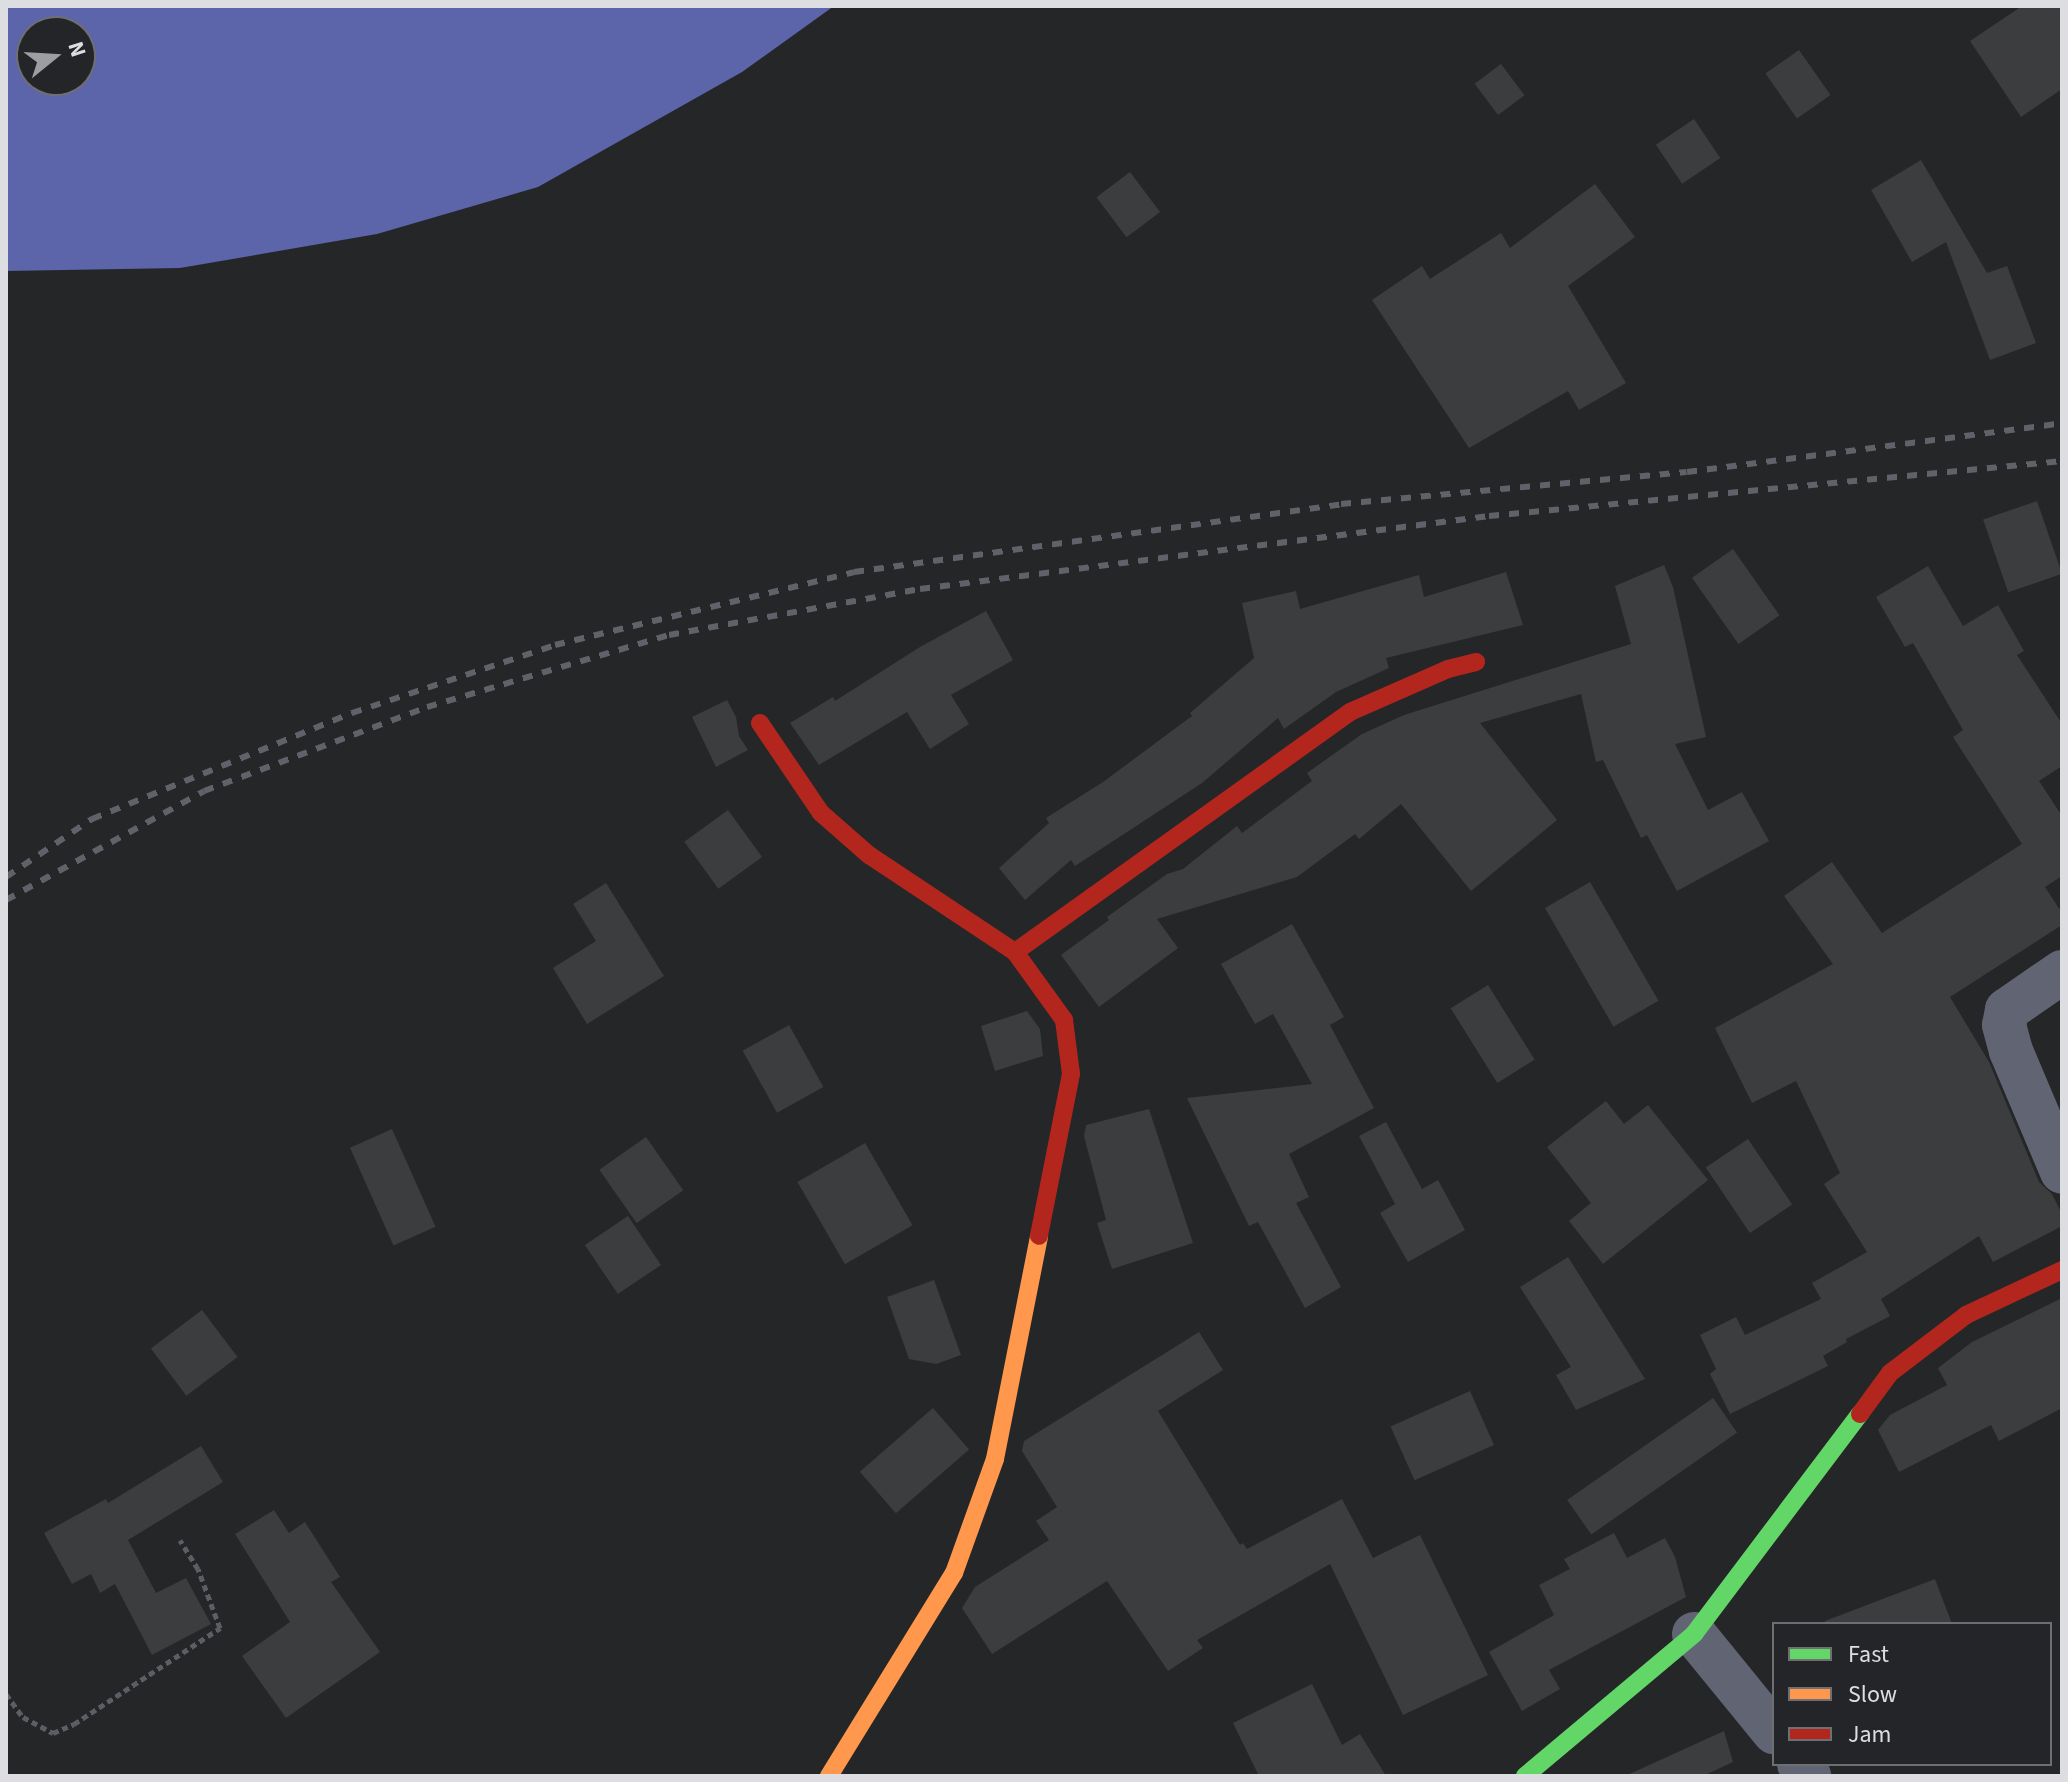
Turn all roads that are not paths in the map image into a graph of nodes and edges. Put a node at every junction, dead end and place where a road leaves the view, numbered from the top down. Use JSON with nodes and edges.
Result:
{"nodes":[{"id":1,"x":1476,"y":662,"type":"dead end"},
{"id":2,"x":760,"y":723,"type":"dead end"},
{"id":3,"x":1015,"y":952,"type":"junction"},
{"id":4,"x":2062,"y":972,"type":"edge"},
{"id":5,"x":2062,"y":1172,"type":"edge"},
{"id":6,"x":2062,"y":1270,"type":"edge"},
{"id":7,"x":1694,"y":1634,"type":"junction"},
{"id":8,"x":1772,"y":1730,"type":"edge"},
{"id":9,"x":829,"y":1776,"type":"edge"},
{"id":10,"x":1525,"y":1776,"type":"edge"}],
"edges":[{"from":1,"to":3,"type":"street"},
{"from":2,"to":3,"type":"street"},
{"from":3,"to":9,"type":"street"},
{"from":4,"to":5,"type":"street"},
{"from":6,"to":7,"type":"street"},
{"from":7,"to":8,"type":"street"},
{"from":7,"to":10,"type":"street"}]}
